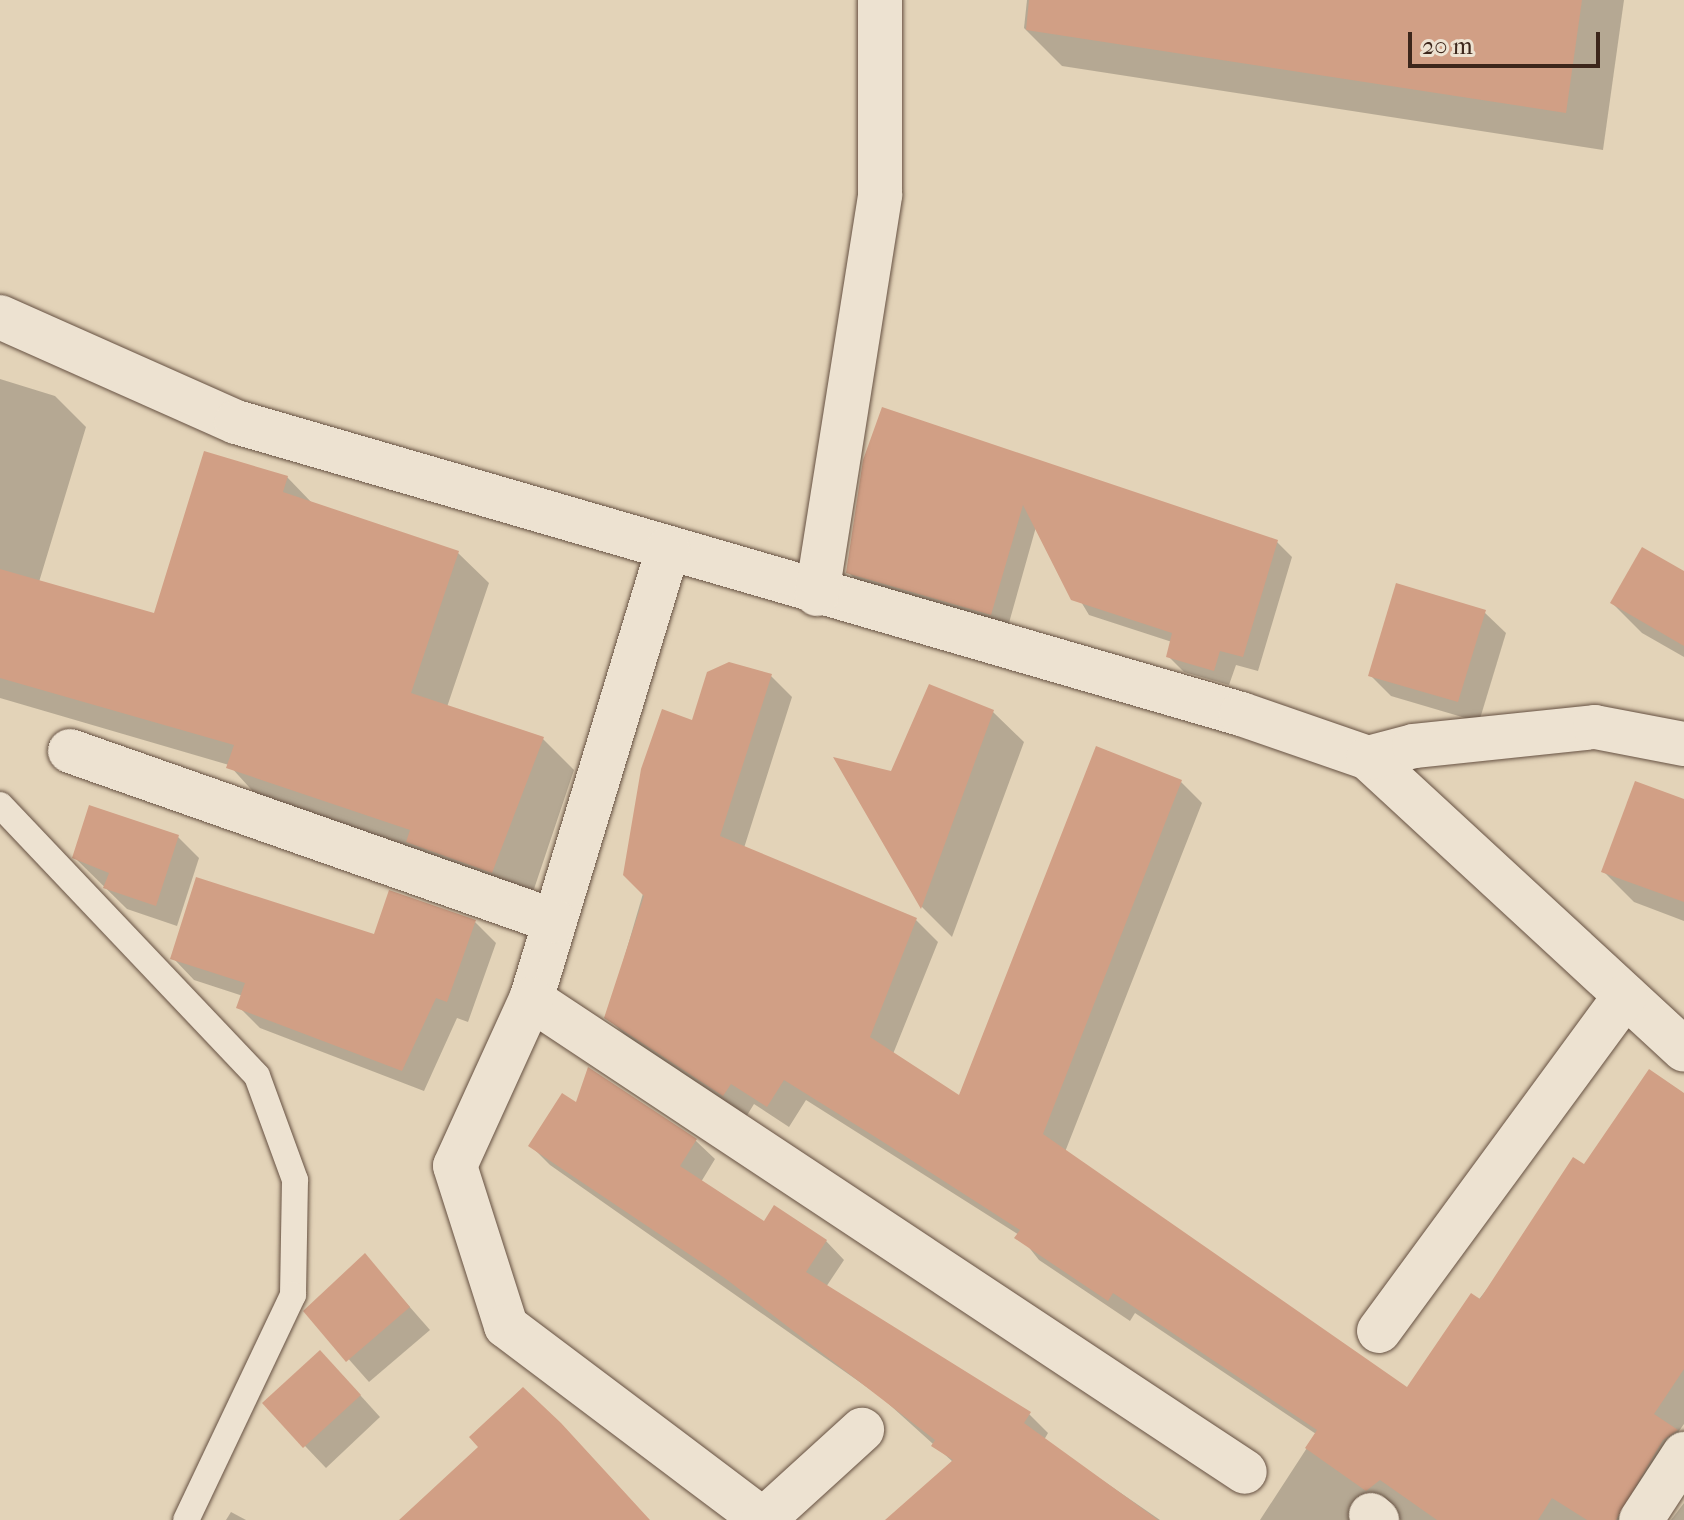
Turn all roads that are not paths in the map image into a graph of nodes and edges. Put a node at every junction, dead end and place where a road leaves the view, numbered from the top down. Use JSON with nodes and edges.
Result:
{"nodes":[{"id":1,"x":880,"y":0,"type":"edge"},
{"id":2,"x":0,"y":317,"type":"edge"},
{"id":3,"x":668,"y":549,"type":"junction"},
{"id":4,"x":817,"y":594,"type":"junction"},
{"id":5,"x":1684,"y":744,"type":"edge"},
{"id":6,"x":70,"y":751,"type":"dead end"},
{"id":7,"x":1368,"y":758,"type":"junction"},
{"id":8,"x":0,"y":805,"type":"edge"},
{"id":9,"x":554,"y":921,"type":"junction"},
{"id":10,"x":1625,"y":996,"type":"junction"},
{"id":11,"x":531,"y":999,"type":"junction"},
{"id":12,"x":1684,"y":1050,"type":"edge"},
{"id":13,"x":1379,"y":1331,"type":"dead end"},
{"id":14,"x":862,"y":1430,"type":"dead end"},
{"id":15,"x":1684,"y":1454,"type":"edge"},
{"id":16,"x":1245,"y":1472,"type":"dead end"},
{"id":17,"x":186,"y":1520,"type":"edge"},
{"id":18,"x":763,"y":1520,"type":"edge"},
{"id":19,"x":1641,"y":1520,"type":"edge"}],
"edges":[{"from":1,"to":4,"type":"street"},
{"from":2,"to":3,"type":"street"},
{"from":3,"to":4,"type":"street"},
{"from":3,"to":9,"type":"street"},
{"from":4,"to":7,"type":"street"},
{"from":5,"to":7,"type":"street"},
{"from":6,"to":9,"type":"street"},
{"from":7,"to":10,"type":"street"},
{"from":8,"to":17,"type":"lane"},
{"from":9,"to":11,"type":"street"},
{"from":10,"to":12,"type":"street"},
{"from":10,"to":13,"type":"street"},
{"from":11,"to":16,"type":"street"},
{"from":11,"to":18,"type":"street"},
{"from":14,"to":18,"type":"street"},
{"from":15,"to":19,"type":"street"}]}
